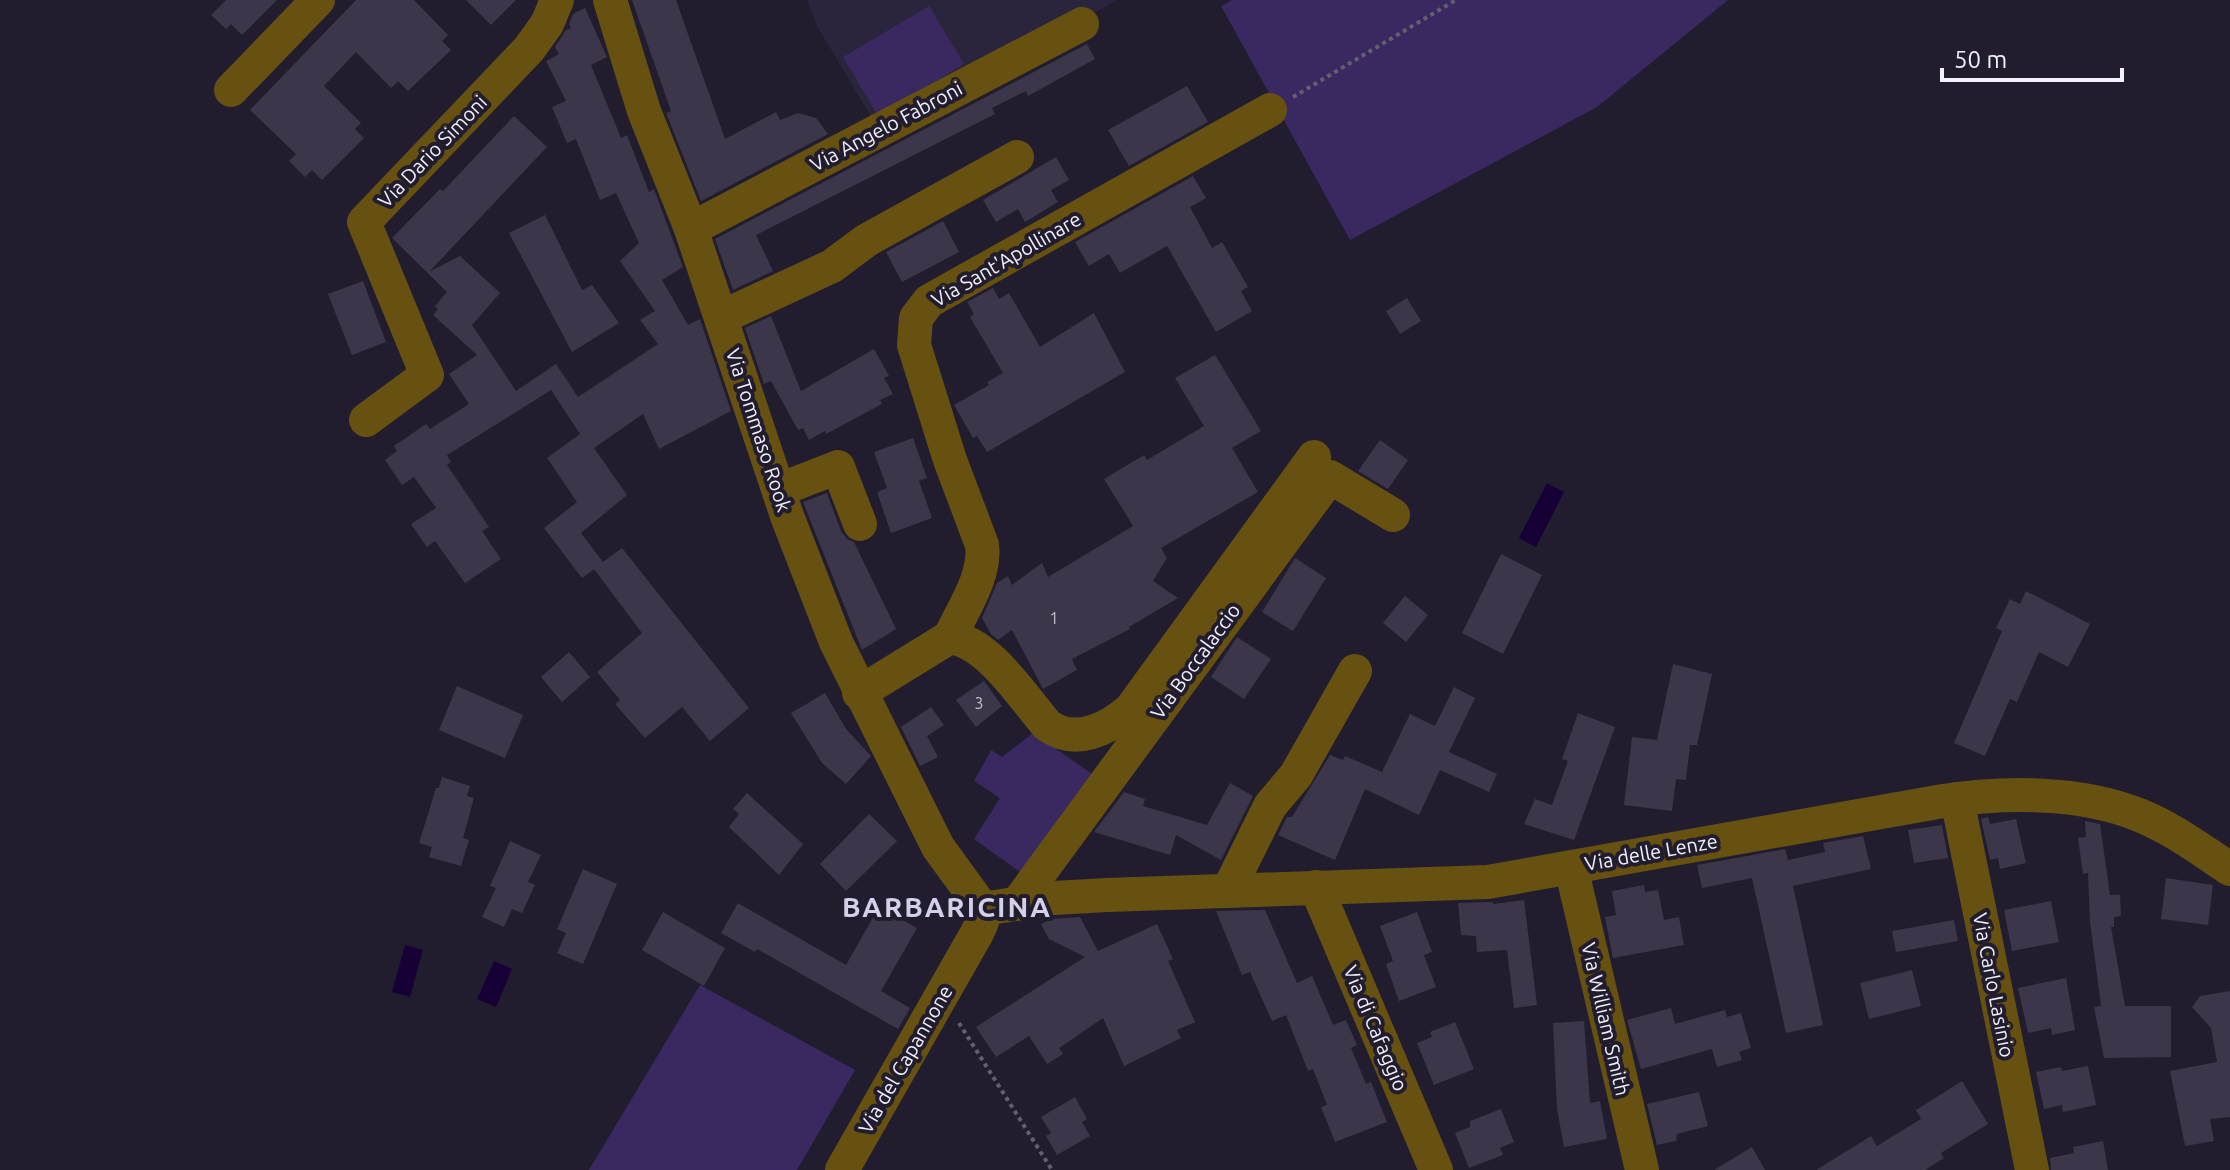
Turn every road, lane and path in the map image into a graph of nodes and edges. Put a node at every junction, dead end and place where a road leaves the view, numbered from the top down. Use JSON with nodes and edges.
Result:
{"nodes":[{"id":1,"x":318,"y":0,"type":"edge"},
{"id":2,"x":610,"y":0,"type":"edge"},
{"id":3,"x":1456,"y":0,"type":"edge"},
{"id":4,"x":558,"y":1,"type":"edge"},
{"id":5,"x":1082,"y":24,"type":"dead end"},
{"id":6,"x":231,"y":90,"type":"dead end"},
{"id":7,"x":1270,"y":110,"type":"joint"},
{"id":8,"x":1017,"y":157,"type":"dead end"},
{"id":9,"x":691,"y":229,"type":"junction"},
{"id":10,"x":722,"y":317,"type":"junction"},
{"id":11,"x":366,"y":420,"type":"dead end"},
{"id":12,"x":1314,"y":457,"type":"dead end"},
{"id":13,"x":779,"y":490,"type":"junction"},
{"id":14,"x":1393,"y":515,"type":"dead end"},
{"id":15,"x":860,"y":524,"type":"dead end"},
{"id":16,"x":950,"y":637,"type":"junction"},
{"id":17,"x":1355,"y":671,"type":"dead end"},
{"id":18,"x":859,"y":693,"type":"junction"},
{"id":19,"x":1957,"y":799,"type":"junction"},
{"id":20,"x":1571,"y":867,"type":"junction"},
{"id":21,"x":2230,"y":869,"type":"edge"},
{"id":22,"x":1316,"y":887,"type":"junction"},
{"id":23,"x":1229,"y":889,"type":"junction"},
{"id":24,"x":1017,"y":904,"type":"junction"},
{"id":25,"x":983,"y":909,"type":"junction"},
{"id":26,"x":941,"y":996,"type":"junction"},
{"id":27,"x":842,"y":1170,"type":"edge"},
{"id":28,"x":1052,"y":1170,"type":"edge"},
{"id":29,"x":1436,"y":1170,"type":"edge"},
{"id":30,"x":1642,"y":1170,"type":"edge"},
{"id":31,"x":2032,"y":1170,"type":"edge"}],
"edges":[{"from":1,"to":6,"type":"street"},
{"from":2,"to":9,"type":"street","name":"Via Tommaso Rook"},
{"from":3,"to":7,"type":"path"},
{"from":4,"to":11,"type":"street","name":"Via Dario Simoni"},
{"from":5,"to":9,"type":"street","name":"Via Angelo Fabroni"},
{"from":7,"to":16,"type":"street","name":"Via Sant'Apollinare"},
{"from":8,"to":10,"type":"street"},
{"from":9,"to":10,"type":"street","name":"Via Tommaso Rook"},
{"from":10,"to":13,"type":"street","name":"Via Tommaso Rook"},
{"from":12,"to":16,"type":"street"},
{"from":13,"to":15,"type":"street"},
{"from":13,"to":18,"type":"street","name":"Via Tommaso Rook"},
{"from":14,"to":24,"type":"street","name":"Via Boccalaccio"},
{"from":16,"to":18,"type":"street"},
{"from":17,"to":23,"type":"street"},
{"from":18,"to":25,"type":"street","name":"Via Tommaso Rook"},
{"from":19,"to":20,"type":"street","name":"Via delle Lenze"},
{"from":19,"to":21,"type":"street","name":"Via delle Lenze"},
{"from":19,"to":31,"type":"street","name":"Via Carlo Lasinio"},
{"from":20,"to":22,"type":"street","name":"Via delle Lenze"},
{"from":20,"to":30,"type":"street","name":"Via William Smith"},
{"from":22,"to":23,"type":"street","name":"Via delle Lenze"},
{"from":22,"to":29,"type":"street","name":"Via di Cafaggio"},
{"from":23,"to":24,"type":"street","name":"Via delle Lenze"},
{"from":24,"to":25,"type":"street","name":"Via delle Lenze"},
{"from":25,"to":26,"type":"street","name":"Via del Capannone"},
{"from":26,"to":27,"type":"street","name":"Via del Capannone"},
{"from":26,"to":28,"type":"path"}]}
